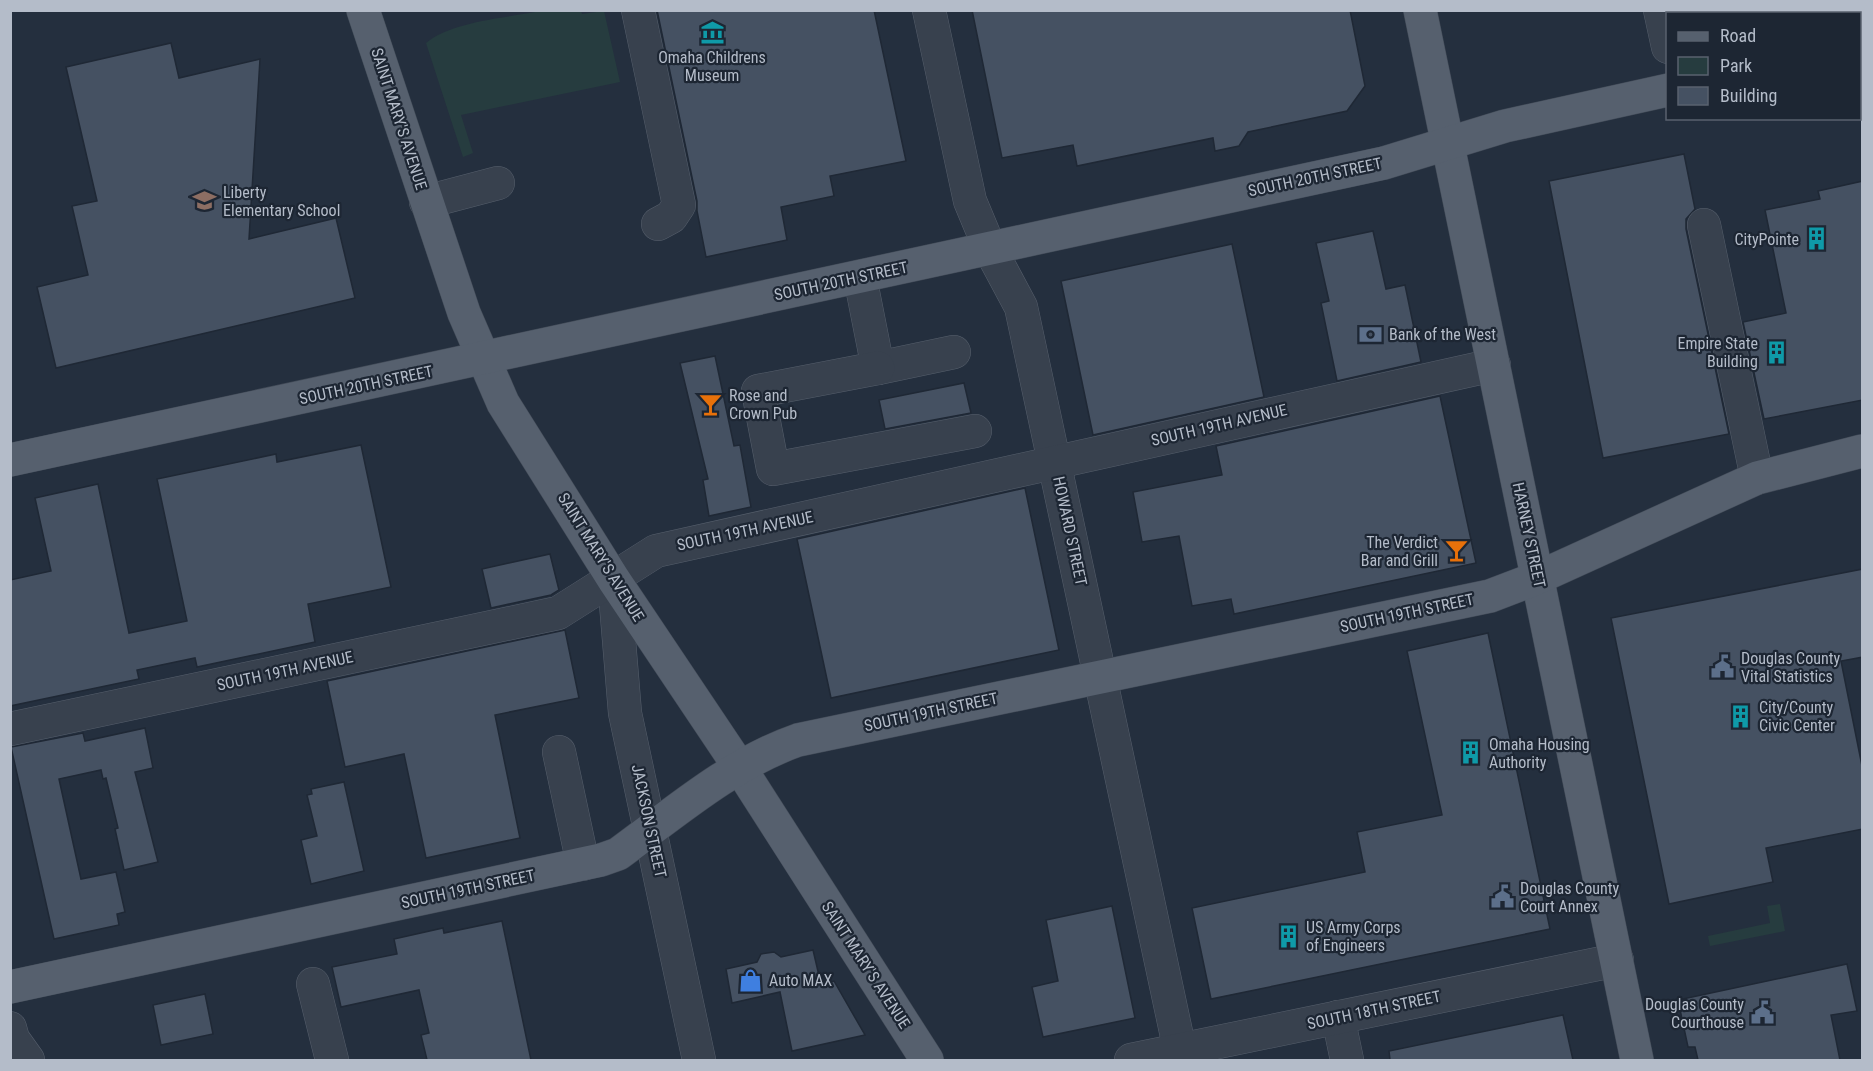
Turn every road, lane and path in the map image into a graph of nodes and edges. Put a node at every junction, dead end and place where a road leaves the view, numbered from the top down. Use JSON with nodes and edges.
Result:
{"nodes":[{"id":1,"x":363,"y":10,"type":"edge"},
{"id":2,"x":638,"y":10,"type":"edge"},
{"id":3,"x":929,"y":10,"type":"edge"},
{"id":4,"x":1420,"y":10,"type":"edge"},
{"id":5,"x":1660,"y":10,"type":"edge"},
{"id":6,"x":1666,"y":38,"type":"edge"},
{"id":7,"x":1666,"y":90,"type":"edge"},
{"id":8,"x":1448,"y":145,"type":"junction"},
{"id":9,"x":498,"y":183,"type":"dead end"},
{"id":10,"x":426,"y":202,"type":"junction"},
{"id":11,"x":658,"y":224,"type":"dead end"},
{"id":12,"x":1704,"y":225,"type":"dead end"},
{"id":13,"x":990,"y":249,"type":"junction"},
{"id":14,"x":860,"y":277,"type":"junction"},
{"id":15,"x":954,"y":352,"type":"dead end"},
{"id":16,"x":482,"y":360,"type":"junction"},
{"id":17,"x":1494,"y":365,"type":"junction"},
{"id":18,"x":878,"y":368,"type":"junction"},
{"id":19,"x":975,"y":430,"type":"dead end"},
{"id":20,"x":1863,"y":452,"type":"edge"},
{"id":21,"x":10,"y":460,"type":"edge"},
{"id":22,"x":1056,"y":462,"type":"junction"},
{"id":23,"x":1757,"y":478,"type":"junction"},
{"id":24,"x":1538,"y":578,"type":"junction"},
{"id":25,"x":614,"y":580,"type":"junction"},
{"id":26,"x":1101,"y":677,"type":"junction"},
{"id":27,"x":10,"y":729,"type":"edge"},
{"id":28,"x":559,"y":752,"type":"dead end"},
{"id":29,"x":740,"y":768,"type":"junction"},
{"id":30,"x":651,"y":830,"type":"junction"},
{"id":31,"x":583,"y":864,"type":"junction"},
{"id":32,"x":1617,"y":960,"type":"junction"},
{"id":33,"x":313,"y":984,"type":"dead end"},
{"id":34,"x":10,"y":987,"type":"edge"},
{"id":35,"x":1338,"y":1017,"type":"junction"},
{"id":36,"x":10,"y":1028,"type":"edge"},
{"id":37,"x":1180,"y":1055,"type":"edge"},
{"id":38,"x":28,"y":1060,"type":"edge"},
{"id":39,"x":332,"y":1060,"type":"edge"},
{"id":40,"x":699,"y":1060,"type":"edge"},
{"id":41,"x":927,"y":1060,"type":"edge"},
{"id":42,"x":1131,"y":1060,"type":"edge"},
{"id":43,"x":1347,"y":1060,"type":"edge"},
{"id":44,"x":1637,"y":1060,"type":"edge"}],
"edges":[{"from":1,"to":10,"type":"main road","name":"SAINT MARY'S AVENUE"},
{"from":2,"to":11,"type":"street"},
{"from":3,"to":13,"type":"street","name":"HOWARD STREET"},
{"from":4,"to":8,"type":"main road","name":"HARNEY STREET"},
{"from":5,"to":6,"type":"street"},
{"from":7,"to":8,"type":"main road","name":"SOUTH 20TH STREET"},
{"from":8,"to":13,"type":"main road","name":"SOUTH 20TH STREET"},
{"from":8,"to":17,"type":"main road","name":"HARNEY STREET"},
{"from":9,"to":10,"type":"street"},
{"from":10,"to":16,"type":"main road","name":"SAINT MARY'S AVENUE"},
{"from":12,"to":23,"type":"street"},
{"from":13,"to":14,"type":"main road","name":"SOUTH 20TH STREET"},
{"from":13,"to":22,"type":"street","name":"HOWARD STREET"},
{"from":14,"to":16,"type":"main road","name":"SOUTH 20TH STREET"},
{"from":14,"to":18,"type":"street"},
{"from":15,"to":18,"type":"street"},
{"from":16,"to":21,"type":"main road","name":"SOUTH 20TH STREET"},
{"from":16,"to":25,"type":"main road","name":"SAINT MARY'S AVENUE"},
{"from":17,"to":22,"type":"street","name":"SOUTH 19TH AVENUE"},
{"from":17,"to":24,"type":"main road","name":"HARNEY STREET"},
{"from":18,"to":19,"type":"street"},
{"from":20,"to":23,"type":"main road","name":"SOUTH 19TH STREET"},
{"from":22,"to":25,"type":"street","name":"SOUTH 19TH AVENUE"},
{"from":22,"to":26,"type":"street","name":"HOWARD STREET"},
{"from":23,"to":24,"type":"main road","name":"SOUTH 19TH STREET"},
{"from":24,"to":26,"type":"main road","name":"SOUTH 19TH STREET"},
{"from":24,"to":32,"type":"main road","name":"HARNEY STREET"},
{"from":25,"to":27,"type":"street","name":"SOUTH 19TH AVENUE"},
{"from":25,"to":29,"type":"main road","name":"SAINT MARY'S AVENUE"},
{"from":25,"to":30,"type":"street","name":"JACKSON STREET"},
{"from":26,"to":29,"type":"main road","name":"SOUTH 19TH STREET"},
{"from":26,"to":37,"type":"street","name":"HOWARD STREET"},
{"from":28,"to":31,"type":"street"},
{"from":29,"to":30,"type":"main road","name":"SOUTH 19TH STREET"},
{"from":29,"to":41,"type":"main road","name":"SAINT MARY'S AVENUE"},
{"from":30,"to":31,"type":"main road","name":"SOUTH 19TH STREET"},
{"from":30,"to":40,"type":"street","name":"JACKSON STREET"},
{"from":31,"to":34,"type":"main road","name":"SOUTH 19TH STREET"},
{"from":32,"to":35,"type":"street","name":"SOUTH 18TH STREET"},
{"from":32,"to":44,"type":"main road","name":"HARNEY STREET"},
{"from":33,"to":39,"type":"street"},
{"from":35,"to":37,"type":"street","name":"SOUTH 18TH STREET"},
{"from":35,"to":43,"type":"street"},
{"from":36,"to":38,"type":"street"},
{"from":37,"to":42,"type":"street","name":"SOUTH 18TH STREET"}]}
